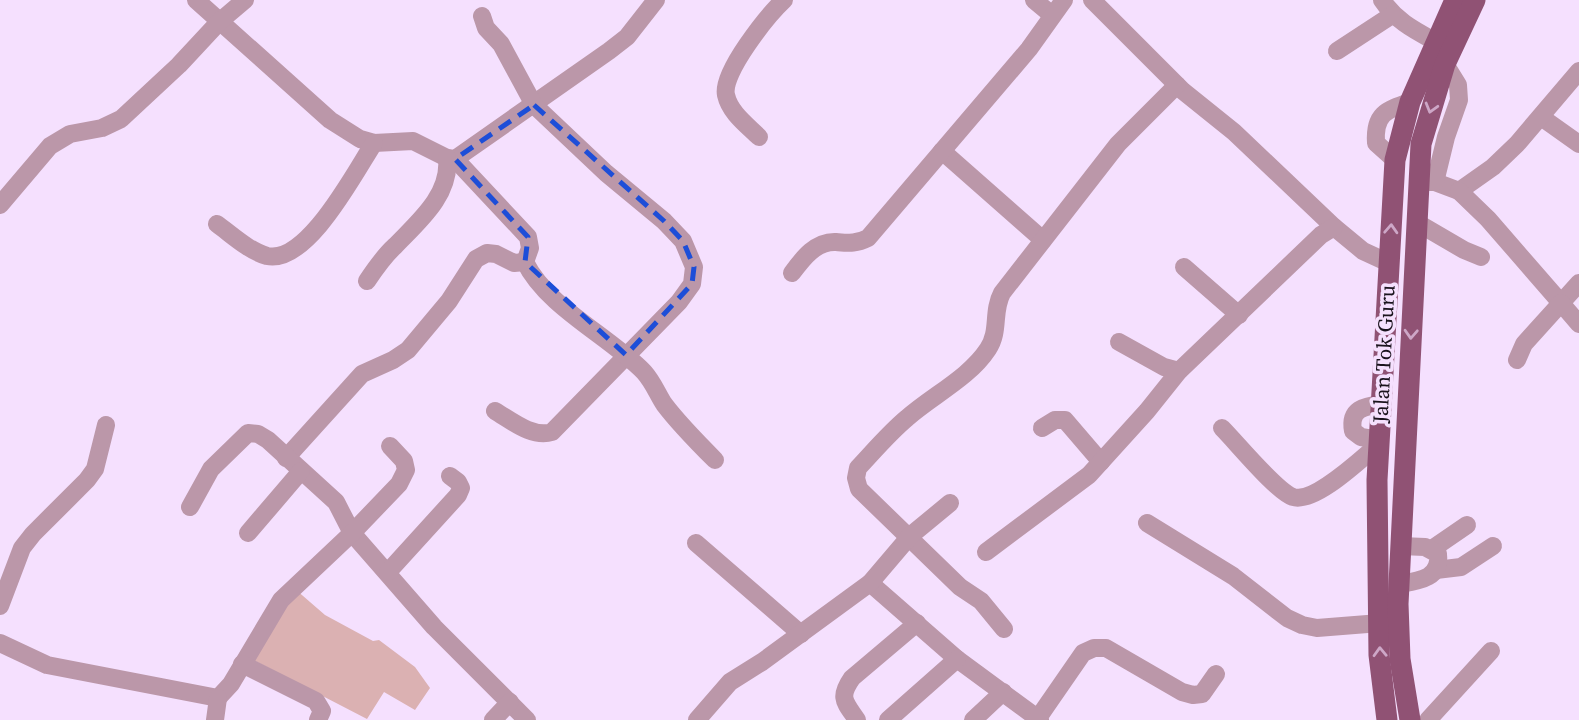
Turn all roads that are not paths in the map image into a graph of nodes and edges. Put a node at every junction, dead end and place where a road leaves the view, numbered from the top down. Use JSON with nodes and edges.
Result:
{"nodes":[{"id":1,"x":196,"y":0,"type":"edge"},
{"id":2,"x":245,"y":0,"type":"edge"},
{"id":3,"x":656,"y":0,"type":"edge"},
{"id":4,"x":1034,"y":0,"type":"edge"},
{"id":5,"x":1064,"y":0,"type":"edge"},
{"id":6,"x":1092,"y":0,"type":"edge"},
{"id":7,"x":1455,"y":0,"type":"edge"},
{"id":8,"x":1475,"y":0,"type":"edge"},
{"id":9,"x":772,"y":4,"type":"edge"},
{"id":10,"x":1387,"y":7,"type":"edge"},
{"id":11,"x":1052,"y":15,"type":"junction"},
{"id":12,"x":482,"y":16,"type":"dead end"},
{"id":13,"x":219,"y":22,"type":"junction"},
{"id":14,"x":1436,"y":42,"type":"junction"},
{"id":15,"x":1337,"y":51,"type":"dead end"},
{"id":16,"x":1579,"y":71,"type":"edge"},
{"id":17,"x":1177,"y":85,"type":"junction"},
{"id":18,"x":534,"y":104,"type":"junction"},
{"id":19,"x":1541,"y":117,"type":"junction"},
{"id":20,"x":759,"y":137,"type":"dead end"},
{"id":21,"x":374,"y":144,"type":"junction"},
{"id":22,"x":1579,"y":144,"type":"edge"},
{"id":23,"x":942,"y":151,"type":"junction"},
{"id":24,"x":451,"y":159,"type":"junction"},
{"id":25,"x":1426,"y":182,"type":"junction"},
{"id":26,"x":1459,"y":191,"type":"junction"},
{"id":27,"x":0,"y":205,"type":"edge"},
{"id":28,"x":1416,"y":222,"type":"junction"},
{"id":29,"x":217,"y":224,"type":"dead end"},
{"id":30,"x":1334,"y":227,"type":"junction"},
{"id":31,"x":1043,"y":240,"type":"junction"},
{"id":32,"x":1481,"y":257,"type":"dead end"},
{"id":33,"x":524,"y":262,"type":"junction"},
{"id":34,"x":1389,"y":263,"type":"junction"},
{"id":35,"x":1184,"y":267,"type":"dead end"},
{"id":36,"x":792,"y":273,"type":"dead end"},
{"id":37,"x":367,"y":281,"type":"dead end"},
{"id":38,"x":1579,"y":283,"type":"edge"},
{"id":39,"x":1561,"y":303,"type":"junction"},
{"id":40,"x":1239,"y":315,"type":"junction"},
{"id":41,"x":1579,"y":324,"type":"edge"},
{"id":42,"x":1119,"y":342,"type":"dead end"},
{"id":43,"x":626,"y":355,"type":"junction"},
{"id":44,"x":1517,"y":360,"type":"dead end"},
{"id":45,"x":1179,"y":371,"type":"junction"},
{"id":46,"x":1408,"y":397,"type":"junction"},
{"id":47,"x":1382,"y":400,"type":"junction"},
{"id":48,"x":495,"y":411,"type":"dead end"},
{"id":49,"x":106,"y":425,"type":"dead end"},
{"id":50,"x":1042,"y":428,"type":"dead end"},
{"id":51,"x":1222,"y":428,"type":"dead end"},
{"id":52,"x":1379,"y":442,"type":"junction"},
{"id":53,"x":390,"y":446,"type":"dead end"},
{"id":54,"x":286,"y":458,"type":"junction"},
{"id":55,"x":715,"y":460,"type":"dead end"},
{"id":56,"x":1101,"y":462,"type":"junction"},
{"id":57,"x":300,"y":471,"type":"junction"},
{"id":58,"x":450,"y":476,"type":"dead end"},
{"id":59,"x":950,"y":503,"type":"dead end"},
{"id":60,"x":190,"y":507,"type":"dead end"},
{"id":61,"x":1147,"y":523,"type":"dead end"},
{"id":62,"x":1467,"y":526,"type":"dead end"},
{"id":63,"x":248,"y":533,"type":"dead end"},
{"id":64,"x":352,"y":533,"type":"junction"},
{"id":65,"x":910,"y":536,"type":"junction"},
{"id":66,"x":696,"y":543,"type":"dead end"},
{"id":67,"x":1401,"y":546,"type":"junction"},
{"id":68,"x":1493,"y":546,"type":"dead end"},
{"id":69,"x":1432,"y":550,"type":"junction"},
{"id":70,"x":986,"y":552,"type":"dead end"},
{"id":71,"x":1436,"y":570,"type":"junction"},
{"id":72,"x":388,"y":572,"type":"junction"},
{"id":73,"x":870,"y":583,"type":"junction"},
{"id":74,"x":1399,"y":584,"type":"junction"},
{"id":75,"x":0,"y":606,"type":"edge"},
{"id":76,"x":1380,"y":623,"type":"junction"},
{"id":77,"x":917,"y":624,"type":"junction"},
{"id":78,"x":1004,"y":629,"type":"dead end"},
{"id":79,"x":801,"y":634,"type":"junction"},
{"id":80,"x":0,"y":643,"type":"edge"},
{"id":81,"x":1491,"y":651,"type":"dead end"},
{"id":82,"x":957,"y":659,"type":"junction"},
{"id":83,"x":242,"y":664,"type":"junction"},
{"id":84,"x":1216,"y":674,"type":"dead end"},
{"id":85,"x":1003,"y":692,"type":"junction"},
{"id":86,"x":218,"y":698,"type":"junction"},
{"id":87,"x":510,"y":702,"type":"junction"},
{"id":88,"x":1039,"y":719,"type":"edge"},
{"id":89,"x":215,"y":720,"type":"edge"},
{"id":90,"x":318,"y":720,"type":"edge"},
{"id":91,"x":493,"y":720,"type":"edge"},
{"id":92,"x":527,"y":720,"type":"edge"},
{"id":93,"x":697,"y":720,"type":"edge"},
{"id":94,"x":858,"y":720,"type":"edge"},
{"id":95,"x":888,"y":720,"type":"edge"},
{"id":96,"x":973,"y":720,"type":"edge"},
{"id":97,"x":1387,"y":720,"type":"edge"},
{"id":98,"x":1410,"y":720,"type":"edge"},
{"id":99,"x":1428,"y":720,"type":"edge"}],
"edges":[{"from":1,"to":13,"type":"street"},
{"from":2,"to":13,"type":"street"},
{"from":3,"to":18,"type":"street"},
{"from":4,"to":11,"type":"street"},
{"from":5,"to":11,"type":"street"},
{"from":6,"to":17,"type":"street"},
{"from":7,"to":14,"type":"main road","name":"Jalan Tok Guru"},
{"from":8,"to":25,"type":"main road","name":"Jalan Tok Guru"},
{"from":9,"to":20,"type":"street"},
{"from":10,"to":14,"type":"street"},
{"from":10,"to":15,"type":"street"},
{"from":11,"to":23,"type":"street"},
{"from":12,"to":18,"type":"street"},
{"from":13,"to":21,"type":"street"},
{"from":13,"to":27,"type":"street"},
{"from":34,"to":14,"type":"main road","name":"Jalan Tok Guru","one_way":true},
{"from":16,"to":19,"type":"street"},
{"from":17,"to":30,"type":"street"},
{"from":17,"to":31,"type":"street"},
{"from":18,"to":24,"type":"street"},
{"from":18,"to":43,"type":"street"},
{"from":19,"to":22,"type":"street"},
{"from":19,"to":26,"type":"street"},
{"from":21,"to":24,"type":"street"},
{"from":21,"to":29,"type":"street"},
{"from":23,"to":31,"type":"street"},
{"from":23,"to":36,"type":"street"},
{"from":24,"to":33,"type":"street"},
{"from":24,"to":37,"type":"street"},
{"from":25,"to":26,"type":"street"},
{"from":25,"to":28,"type":"main road","name":"Jalan Tok Guru"},
{"from":26,"to":39,"type":"street"},
{"from":28,"to":32,"type":"street"},
{"from":28,"to":46,"type":"main road","name":"Jalan Tok Guru","one_way":true},
{"from":30,"to":34,"type":"street"},
{"from":30,"to":40,"type":"street"},
{"from":31,"to":65,"type":"street"},
{"from":33,"to":43,"type":"street"},
{"from":33,"to":54,"type":"street"},
{"from":34,"to":47,"type":"main road","name":"Jalan Tok Guru"},
{"from":35,"to":40,"type":"street"},
{"from":38,"to":39,"type":"street"},
{"from":39,"to":41,"type":"street"},
{"from":39,"to":44,"type":"street"},
{"from":40,"to":45,"type":"street"},
{"from":42,"to":45,"type":"street"},
{"from":43,"to":48,"type":"street"},
{"from":43,"to":55,"type":"street"},
{"from":45,"to":56,"type":"street"},
{"from":46,"to":47,"type":"main road"},
{"from":46,"to":67,"type":"main road","name":"Jalan Tok Guru"},
{"from":47,"to":52,"type":"main road","name":"Jalan Tok Guru"},
{"from":47,"to":52,"type":"street"},
{"from":49,"to":75,"type":"street"},
{"from":50,"to":56,"type":"street"},
{"from":51,"to":52,"type":"street"},
{"from":52,"to":76,"type":"main road","name":"Jalan Tok Guru"},
{"from":53,"to":64,"type":"street"},
{"from":54,"to":57,"type":"street"},
{"from":54,"to":60,"type":"street"},
{"from":56,"to":70,"type":"street"},
{"from":57,"to":63,"type":"street"},
{"from":57,"to":64,"type":"street"},
{"from":58,"to":72,"type":"street"},
{"from":59,"to":65,"type":"street"},
{"from":61,"to":76,"type":"street"},
{"from":62,"to":69,"type":"street"},
{"from":64,"to":72,"type":"street"},
{"from":64,"to":83,"type":"street"},
{"from":65,"to":73,"type":"street"},
{"from":65,"to":78,"type":"street"},
{"from":66,"to":79,"type":"street"},
{"from":67,"to":69,"type":"street"},
{"from":67,"to":74,"type":"main road","name":"Jalan Tok Guru"},
{"from":68,"to":71,"type":"street"},
{"from":69,"to":71,"type":"street"},
{"from":71,"to":74,"type":"street"},
{"from":72,"to":87,"type":"street"},
{"from":73,"to":77,"type":"street"},
{"from":73,"to":79,"type":"street"},
{"from":74,"to":98,"type":"main road","name":"Jalan Tok Guru"},
{"from":97,"to":76,"type":"main road","name":"Jalan Tok Guru","one_way":true},
{"from":77,"to":82,"type":"street"},
{"from":77,"to":94,"type":"street"},
{"from":79,"to":93,"type":"street"},
{"from":80,"to":86,"type":"street"},
{"from":81,"to":99,"type":"street"},
{"from":82,"to":85,"type":"street"},
{"from":82,"to":95,"type":"street"},
{"from":83,"to":86,"type":"street"},
{"from":83,"to":90,"type":"street"},
{"from":84,"to":88,"type":"street"},
{"from":85,"to":88,"type":"street"},
{"from":85,"to":96,"type":"street"},
{"from":86,"to":89,"type":"street"},
{"from":87,"to":91,"type":"street"},
{"from":87,"to":92,"type":"street"}]}
